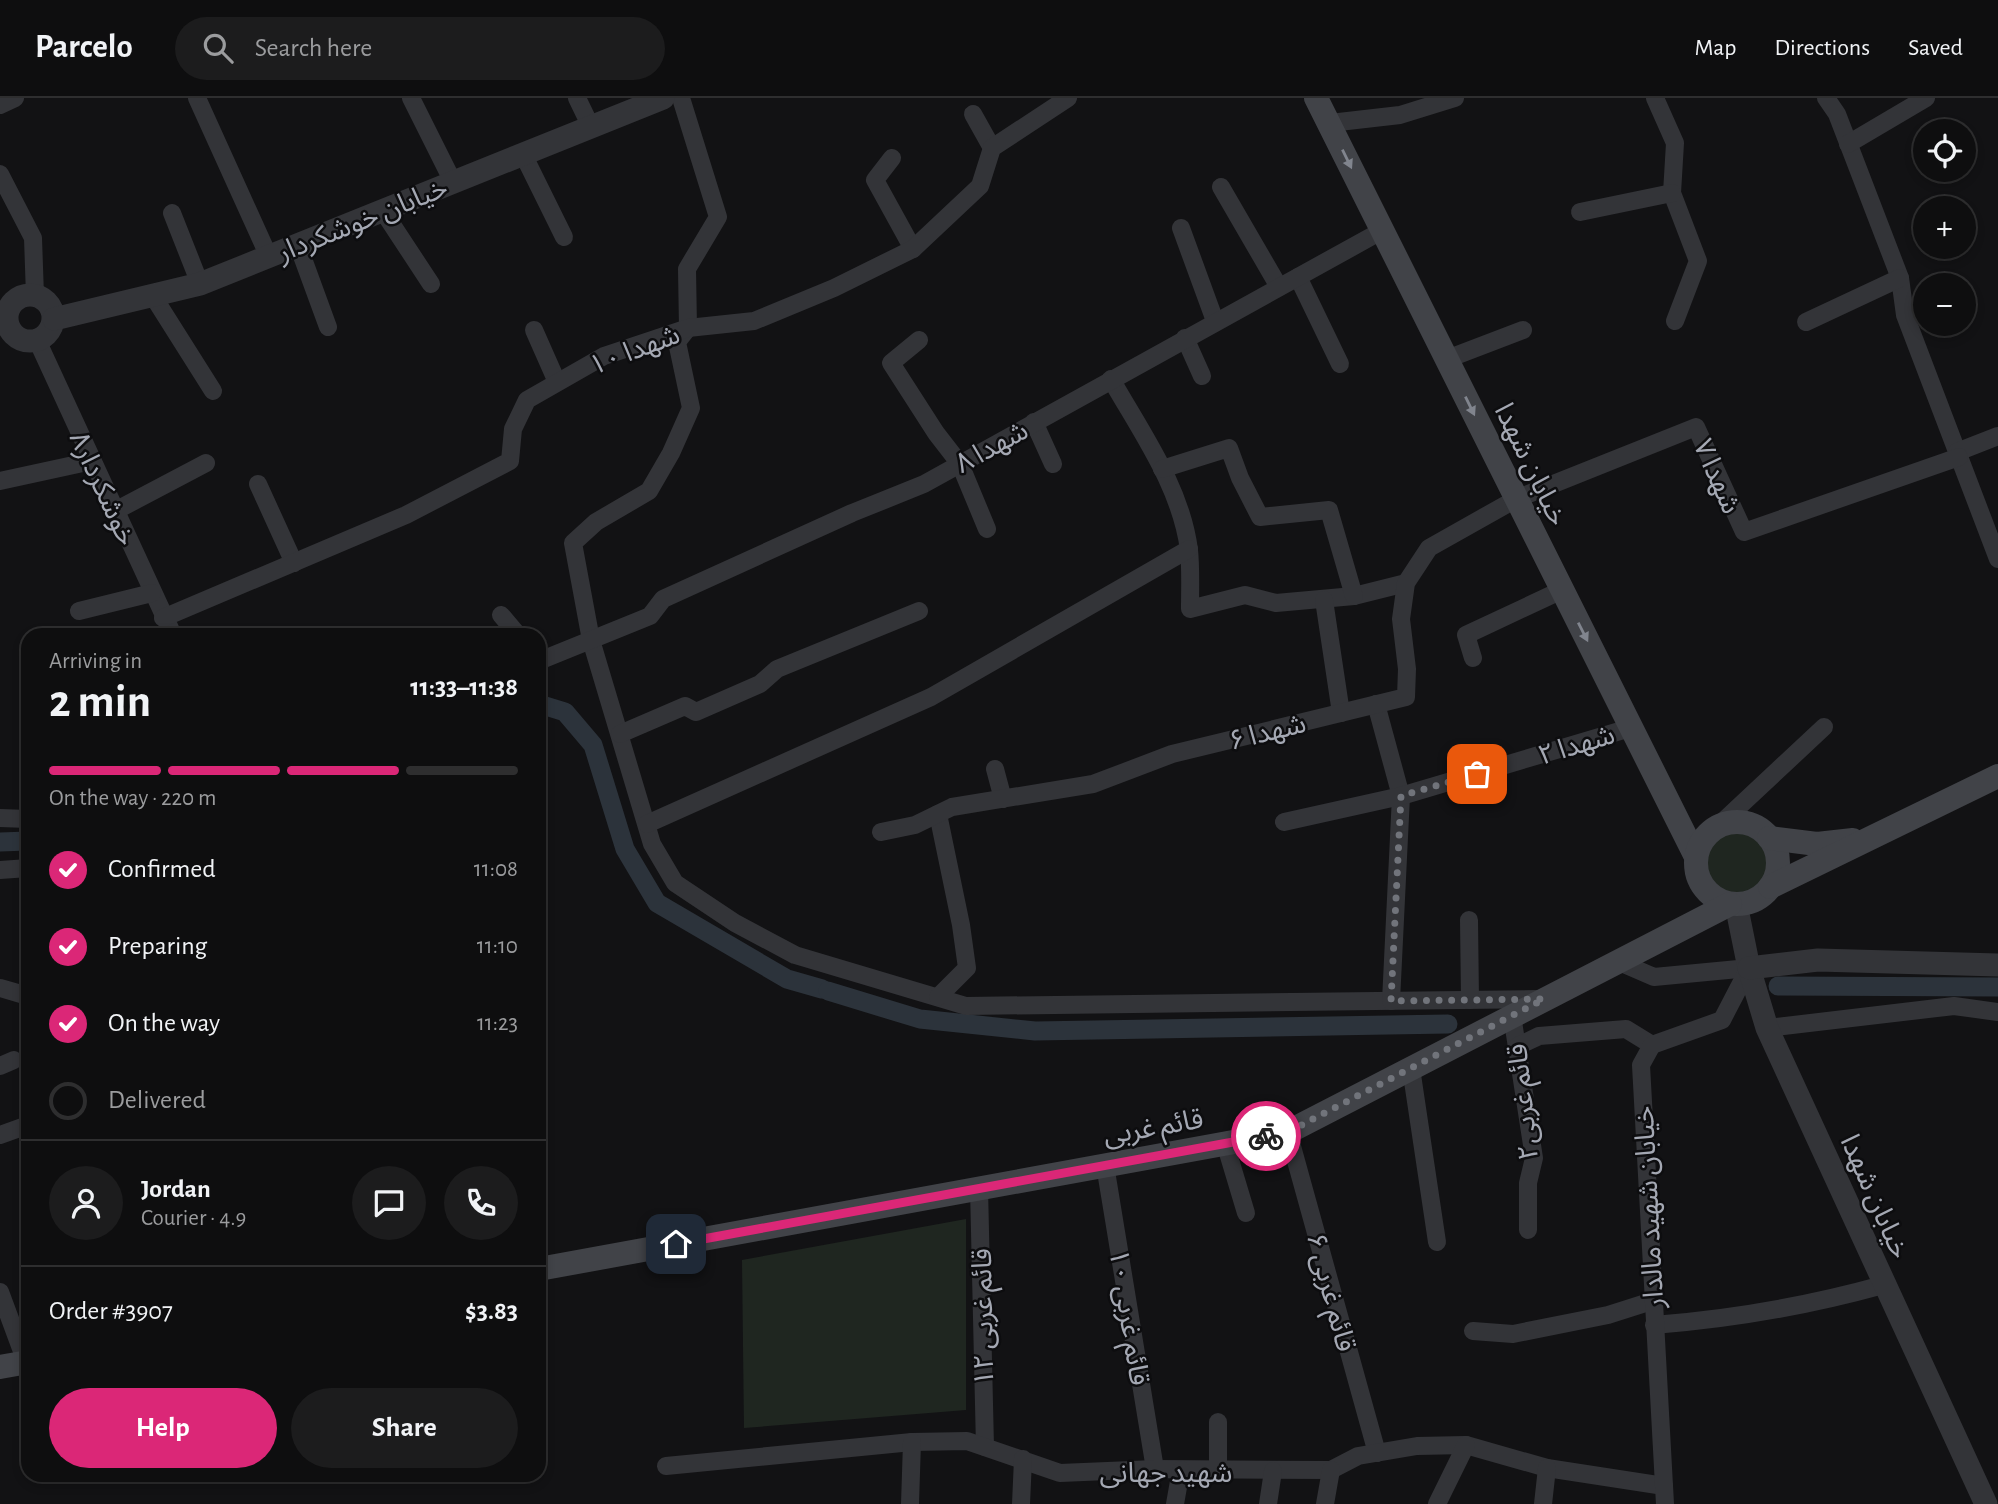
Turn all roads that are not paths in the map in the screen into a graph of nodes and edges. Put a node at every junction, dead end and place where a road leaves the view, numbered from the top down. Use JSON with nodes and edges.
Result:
{"nodes":[{"id":1,"x":15,"y":98,"type":"edge"},
{"id":2,"x":197,"y":98,"type":"edge"},
{"id":3,"x":411,"y":98,"type":"edge"},
{"id":4,"x":577,"y":98,"type":"edge"},
{"id":5,"x":663,"y":98,"type":"edge"},
{"id":6,"x":681,"y":98,"type":"edge"},
{"id":7,"x":1068,"y":98,"type":"edge"},
{"id":8,"x":1316,"y":98,"type":"edge"},
{"id":9,"x":1455,"y":98,"type":"edge"},
{"id":10,"x":1655,"y":98,"type":"edge"},
{"id":11,"x":1826,"y":98,"type":"edge"},
{"id":12,"x":1926,"y":98,"type":"edge"},
{"id":13,"x":1904,"y":104,"type":"edge"},
{"id":14,"x":0,"y":106,"type":"edge"},
{"id":15,"x":973,"y":114,"type":"dead end"},
{"id":16,"x":1330,"y":123,"type":"junction"},
{"id":17,"x":591,"y":127,"type":"junction"},
{"id":18,"x":1848,"y":144,"type":"junction"},
{"id":19,"x":992,"y":148,"type":"junction"},
{"id":20,"x":523,"y":154,"type":"junction"},
{"id":21,"x":892,"y":158,"type":"dead end"},
{"id":22,"x":0,"y":174,"type":"edge"},
{"id":23,"x":453,"y":183,"type":"junction"},
{"id":24,"x":1221,"y":187,"type":"dead end"},
{"id":25,"x":1672,"y":193,"type":"junction"},
{"id":26,"x":383,"y":211,"type":"junction"},
{"id":27,"x":1580,"y":212,"type":"dead end"},
{"id":28,"x":172,"y":213,"type":"dead end"},
{"id":29,"x":1181,"y":228,"type":"dead end"},
{"id":30,"x":1383,"y":230,"type":"junction"},
{"id":31,"x":564,"y":237,"type":"dead end"},
{"id":32,"x":298,"y":245,"type":"junction"},
{"id":33,"x":913,"y":249,"type":"junction"},
{"id":34,"x":269,"y":257,"type":"junction"},
{"id":35,"x":1298,"y":277,"type":"junction"},
{"id":36,"x":1900,"y":278,"type":"junction"},
{"id":37,"x":201,"y":284,"type":"junction"},
{"id":38,"x":430,"y":284,"type":"dead end"},
{"id":39,"x":1279,"y":287,"type":"junction"},
{"id":40,"x":35,"y":296,"type":"junction"},
{"id":41,"x":153,"y":296,"type":"junction"},
{"id":42,"x":4,"y":318,"type":"edge"},
{"id":43,"x":54,"y":318,"type":"junction"},
{"id":44,"x":1215,"y":321,"type":"junction"},
{"id":45,"x":1675,"y":321,"type":"dead end"},
{"id":46,"x":1806,"y":322,"type":"dead end"},
{"id":47,"x":328,"y":327,"type":"dead end"},
{"id":48,"x":688,"y":328,"type":"junction"},
{"id":49,"x":534,"y":330,"type":"dead end"},
{"id":50,"x":1523,"y":330,"type":"dead end"},
{"id":51,"x":1185,"y":338,"type":"junction"},
{"id":52,"x":37,"y":340,"type":"junction"},
{"id":53,"x":919,"y":340,"type":"dead end"},
{"id":54,"x":1447,"y":359,"type":"junction"},
{"id":55,"x":1340,"y":364,"type":"dead end"},
{"id":56,"x":1202,"y":376,"type":"dead end"},
{"id":57,"x":1111,"y":379,"type":"junction"},
{"id":58,"x":557,"y":383,"type":"junction"},
{"id":59,"x":213,"y":391,"type":"dead end"},
{"id":60,"x":1034,"y":422,"type":"junction"},
{"id":61,"x":1998,"y":436,"type":"edge"},
{"id":62,"x":1958,"y":454,"type":"junction"},
{"id":63,"x":92,"y":461,"type":"junction"},
{"id":64,"x":206,"y":463,"type":"dead end"},
{"id":65,"x":960,"y":464,"type":"junction"},
{"id":66,"x":1053,"y":464,"type":"dead end"},
{"id":67,"x":1162,"y":469,"type":"junction"},
{"id":68,"x":0,"y":481,"type":"edge"},
{"id":69,"x":258,"y":484,"type":"dead end"},
{"id":70,"x":1516,"y":499,"type":"junction"},
{"id":71,"x":115,"y":511,"type":"junction"},
{"id":72,"x":987,"y":529,"type":"dead end"},
{"id":73,"x":1189,"y":549,"type":"junction"},
{"id":74,"x":1998,"y":559,"type":"edge"},
{"id":75,"x":294,"y":563,"type":"junction"},
{"id":76,"x":1406,"y":583,"type":"junction"},
{"id":77,"x":1562,"y":590,"type":"junction"},
{"id":78,"x":152,"y":593,"type":"junction"},
{"id":79,"x":1354,"y":596,"type":"junction"},
{"id":80,"x":1324,"y":600,"type":"junction"},
{"id":81,"x":79,"y":611,"type":"dead end"},
{"id":82,"x":919,"y":611,"type":"dead end"},
{"id":83,"x":501,"y":615,"type":"dead end"},
{"id":84,"x":163,"y":618,"type":"junction"},
{"id":85,"x":169,"y":628,"type":"edge"},
{"id":86,"x":512,"y":628,"type":"edge"},
{"id":87,"x":591,"y":640,"type":"junction"},
{"id":88,"x":546,"y":658,"type":"edge"},
{"id":89,"x":1473,"y":658,"type":"dead end"},
{"id":90,"x":1376,"y":704,"type":"junction"},
{"id":91,"x":1342,"y":713,"type":"junction"},
{"id":92,"x":1824,"y":727,"type":"dead end"},
{"id":93,"x":1630,"y":728,"type":"junction"},
{"id":94,"x":620,"y":734,"type":"junction"},
{"id":95,"x":995,"y":769,"type":"dead end"},
{"id":96,"x":1998,"y":776,"type":"edge"},
{"id":97,"x":1401,"y":796,"type":"junction"},
{"id":98,"x":1003,"y":799,"type":"junction"},
{"id":99,"x":938,"y":814,"type":"junction"},
{"id":100,"x":0,"y":818,"type":"edge"},
{"id":101,"x":21,"y":819,"type":"edge"},
{"id":102,"x":1284,"y":822,"type":"dead end"},
{"id":103,"x":647,"y":824,"type":"junction"},
{"id":104,"x":1716,"y":828,"type":"junction"},
{"id":105,"x":881,"y":832,"type":"dead end"},
{"id":106,"x":1878,"y":836,"type":"junction"},
{"id":107,"x":1769,"y":838,"type":"junction"},
{"id":108,"x":1696,"y":856,"type":"junction"},
{"id":109,"x":21,"y":868,"type":"edge"},
{"id":110,"x":0,"y":870,"type":"edge"},
{"id":111,"x":1770,"y":887,"type":"junction"},
{"id":112,"x":1733,"y":904,"type":"junction"},
{"id":113,"x":1469,"y":919,"type":"dead end"},
{"id":114,"x":1617,"y":961,"type":"junction"},
{"id":115,"x":1998,"y":965,"type":"edge"},
{"id":116,"x":1749,"y":968,"type":"junction"},
{"id":117,"x":0,"y":988,"type":"edge"},
{"id":118,"x":21,"y":994,"type":"edge"},
{"id":119,"x":938,"y":997,"type":"junction"},
{"id":120,"x":1544,"y":999,"type":"junction"},
{"id":121,"x":1470,"y":1000,"type":"junction"},
{"id":122,"x":1391,"y":1001,"type":"junction"},
{"id":123,"x":1998,"y":1012,"type":"edge"},
{"id":124,"x":1512,"y":1016,"type":"junction"},
{"id":125,"x":1767,"y":1028,"type":"junction"},
{"id":126,"x":1652,"y":1045,"type":"junction"},
{"id":127,"x":1518,"y":1046,"type":"junction"},
{"id":128,"x":1411,"y":1068,"type":"junction"},
{"id":129,"x":21,"y":1128,"type":"edge"},
{"id":130,"x":1288,"y":1132,"type":"junction"},
{"id":131,"x":0,"y":1135,"type":"edge"},
{"id":132,"x":1225,"y":1143,"type":"junction"},
{"id":133,"x":1105,"y":1165,"type":"junction"},
{"id":134,"x":979,"y":1188,"type":"junction"},
{"id":135,"x":1245,"y":1213,"type":"dead end"},
{"id":136,"x":1528,"y":1230,"type":"dead end"},
{"id":137,"x":1437,"y":1242,"type":"dead end"},
{"id":138,"x":546,"y":1268,"type":"edge"},
{"id":139,"x":1883,"y":1285,"type":"junction"},
{"id":140,"x":0,"y":1292,"type":"edge"},
{"id":141,"x":1652,"y":1301,"type":"junction"},
{"id":142,"x":1654,"y":1325,"type":"junction"},
{"id":143,"x":1473,"y":1331,"type":"dead end"},
{"id":144,"x":21,"y":1346,"type":"edge"},
{"id":145,"x":21,"y":1363,"type":"edge"},
{"id":146,"x":0,"y":1367,"type":"edge"},
{"id":147,"x":1219,"y":1422,"type":"dead end"},
{"id":148,"x":912,"y":1442,"type":"junction"},
{"id":149,"x":1466,"y":1446,"type":"junction"},
{"id":150,"x":985,"y":1447,"type":"junction"},
{"id":151,"x":1377,"y":1453,"type":"junction"},
{"id":152,"x":1023,"y":1459,"type":"junction"},
{"id":153,"x":666,"y":1466,"type":"dead end"},
{"id":154,"x":1547,"y":1468,"type":"junction"},
{"id":155,"x":1156,"y":1469,"type":"junction"},
{"id":156,"x":1181,"y":1470,"type":"junction"},
{"id":157,"x":1331,"y":1470,"type":"junction"},
{"id":158,"x":1218,"y":1471,"type":"junction"},
{"id":159,"x":1273,"y":1471,"type":"junction"},
{"id":160,"x":1664,"y":1495,"type":"edge"},
{"id":161,"x":910,"y":1504,"type":"edge"},
{"id":162,"x":1021,"y":1504,"type":"edge"},
{"id":163,"x":1175,"y":1504,"type":"edge"},
{"id":164,"x":1268,"y":1504,"type":"edge"},
{"id":165,"x":1325,"y":1504,"type":"edge"},
{"id":166,"x":1437,"y":1504,"type":"edge"},
{"id":167,"x":1543,"y":1504,"type":"edge"},
{"id":168,"x":1986,"y":1504,"type":"edge"}],
"edges":[{"from":1,"to":14,"type":"street"},
{"from":2,"to":34,"type":"street"},
{"from":3,"to":23,"type":"street"},
{"from":4,"to":17,"type":"street"},
{"from":5,"to":17,"type":"street","name":"خیابان خوشکردار"},
{"from":6,"to":48,"type":"street"},
{"from":7,"to":19,"type":"street"},
{"from":8,"to":16,"type":"main road","name":"خیابان شهدا"},
{"from":9,"to":16,"type":"street"},
{"from":10,"to":25,"type":"street"},
{"from":11,"to":18,"type":"street"},
{"from":12,"to":13,"type":"street"},
{"from":13,"to":18,"type":"street"},
{"from":15,"to":19,"type":"street"},
{"from":16,"to":30,"type":"main road","name":"خیابان شهدا","one_way":true},
{"from":17,"to":20,"type":"street","name":"خیابان خوشکردار"},
{"from":18,"to":36,"type":"street"},
{"from":19,"to":33,"type":"street","name":"شهدا ۱۰"},
{"from":20,"to":23,"type":"street","name":"خیابان خوشکردار"},
{"from":20,"to":31,"type":"street"},
{"from":21,"to":33,"type":"street"},
{"from":22,"to":40,"type":"street"},
{"from":23,"to":26,"type":"street","name":"خیابان خوشکردار"},
{"from":24,"to":39,"type":"street"},
{"from":25,"to":27,"type":"street"},
{"from":25,"to":45,"type":"street"},
{"from":26,"to":32,"type":"street","name":"خیابان خوشکردار"},
{"from":26,"to":38,"type":"street"},
{"from":28,"to":37,"type":"street"},
{"from":29,"to":44,"type":"street"},
{"from":30,"to":35,"type":"street","name":"شهدا ۸"},
{"from":30,"to":54,"type":"main road","name":"خیابان شهدا"},
{"from":32,"to":34,"type":"street","name":"خیابان خوشکردار"},
{"from":32,"to":47,"type":"street"},
{"from":33,"to":48,"type":"street","name":"شهدا ۱۰"},
{"from":34,"to":37,"type":"street","name":"خیابان خوشکردار"},
{"from":35,"to":39,"type":"street","name":"شهدا ۸"},
{"from":35,"to":55,"type":"street"},
{"from":36,"to":46,"type":"street"},
{"from":36,"to":62,"type":"street"},
{"from":37,"to":41,"type":"street","name":"خیابان خوشکردار"},
{"from":39,"to":44,"type":"street","name":"شهدا ۸"},
{"from":40,"to":42,"type":"street"},
{"from":40,"to":43,"type":"street"},
{"from":41,"to":43,"type":"street","name":"خیابان خوشکردار"},
{"from":41,"to":59,"type":"street"},
{"from":42,"to":52,"type":"street"},
{"from":43,"to":52,"type":"street"},
{"from":44,"to":51,"type":"street","name":"شهدا ۸"},
{"from":48,"to":58,"type":"street","name":"شهدا ۱۰"},
{"from":48,"to":87,"type":"street"},
{"from":49,"to":58,"type":"street"},
{"from":50,"to":54,"type":"street"},
{"from":51,"to":56,"type":"street"},
{"from":51,"to":57,"type":"street","name":"شهدا ۸"},
{"from":52,"to":63,"type":"street","name":"خوشکردار۸"},
{"from":53,"to":65,"type":"street"},
{"from":54,"to":70,"type":"main road","name":"خیابان شهدا","one_way":true},
{"from":57,"to":60,"type":"street","name":"شهدا ۸"},
{"from":57,"to":67,"type":"street"},
{"from":58,"to":75,"type":"street","name":"شهدا ۱۰"},
{"from":60,"to":65,"type":"street","name":"شهدا ۸"},
{"from":60,"to":66,"type":"street"},
{"from":61,"to":62,"type":"street"},
{"from":62,"to":70,"type":"street","name":"شهدا ۷"},
{"from":62,"to":74,"type":"street"},
{"from":63,"to":68,"type":"street"},
{"from":63,"to":71,"type":"street","name":"خوشکردار۸"},
{"from":64,"to":71,"type":"street"},
{"from":65,"to":72,"type":"street"},
{"from":65,"to":87,"type":"street","name":"شهدا ۸"},
{"from":67,"to":73,"type":"street"},
{"from":67,"to":79,"type":"street"},
{"from":69,"to":75,"type":"street"},
{"from":70,"to":76,"type":"street","name":"شهدا ۶"},
{"from":70,"to":77,"type":"main road","name":"خیابان شهدا"},
{"from":71,"to":78,"type":"street","name":"خوشکردار۸"},
{"from":73,"to":80,"type":"street"},
{"from":73,"to":103,"type":"street"},
{"from":75,"to":84,"type":"street","name":"شهدا ۱۰"},
{"from":76,"to":79,"type":"street"},
{"from":76,"to":90,"type":"street","name":"شهدا ۶"},
{"from":77,"to":89,"type":"street"},
{"from":77,"to":93,"type":"main road","name":"خیابان شهدا","one_way":true},
{"from":78,"to":81,"type":"street"},
{"from":78,"to":84,"type":"street","name":"خوشکردار۸"},
{"from":79,"to":80,"type":"street"},
{"from":80,"to":91,"type":"street"},
{"from":82,"to":94,"type":"street"},
{"from":83,"to":86,"type":"street"},
{"from":84,"to":85,"type":"street","name":"خوشکردار۸"},
{"from":87,"to":88,"type":"street","name":"شهدا ۸"},
{"from":87,"to":94,"type":"street"},
{"from":90,"to":91,"type":"street","name":"شهدا ۶"},
{"from":90,"to":97,"type":"street"},
{"from":91,"to":98,"type":"street","name":"شهدا ۶"},
{"from":92,"to":104,"type":"street"},
{"from":93,"to":97,"type":"street","name":"شهدا ۲"},
{"from":93,"to":108,"type":"main road","name":"خیابان شهدا"},
{"from":94,"to":103,"type":"street"},
{"from":95,"to":98,"type":"street"},
{"from":96,"to":106,"type":"main road"},
{"from":97,"to":102,"type":"street","name":"شهدا ۲"},
{"from":97,"to":122,"type":"street"},
{"from":98,"to":99,"type":"street","name":"شهدا ۶"},
{"from":99,"to":105,"type":"street","name":"شهدا ۶"},
{"from":99,"to":119,"type":"street"},
{"from":100,"to":101,"type":"street"},
{"from":103,"to":119,"type":"street"},
{"from":104,"to":107,"type":"main road"},
{"from":104,"to":108,"type":"main road"},
{"from":106,"to":107,"type":"main road"},
{"from":106,"to":111,"type":"main road"},
{"from":107,"to":111,"type":"main road"},
{"from":108,"to":112,"type":"main road"},
{"from":109,"to":110,"type":"street"},
{"from":111,"to":112,"type":"main road"},
{"from":112,"to":114,"type":"main road","name":"قائم غربی"},
{"from":112,"to":116,"type":"street","name":"خیابان شهدا"},
{"from":113,"to":121,"type":"street"},
{"from":114,"to":116,"type":"street"},
{"from":114,"to":120,"type":"main road","name":"قائم غربی"},
{"from":115,"to":116,"type":"street"},
{"from":116,"to":125,"type":"street","name":"خیابان شهدا"},
{"from":116,"to":126,"type":"street"},
{"from":117,"to":118,"type":"street"},
{"from":119,"to":122,"type":"street"},
{"from":120,"to":121,"type":"street"},
{"from":120,"to":124,"type":"main road","name":"قائم غربی"},
{"from":121,"to":122,"type":"street"},
{"from":123,"to":125,"type":"street"},
{"from":124,"to":127,"type":"street","name":"۲قائم غربی"},
{"from":124,"to":128,"type":"main road","name":"قائم غربی"},
{"from":125,"to":139,"type":"street","name":"خیابان شهدا"},
{"from":126,"to":127,"type":"street"},
{"from":126,"to":141,"type":"street","name":"خیابان شهید مالدار"},
{"from":127,"to":136,"type":"street","name":"۲قائم غربی"},
{"from":128,"to":130,"type":"main road","name":"قائم غربی"},
{"from":128,"to":137,"type":"street"},
{"from":129,"to":131,"type":"street"},
{"from":130,"to":132,"type":"main road","name":"قائم غربی"},
{"from":130,"to":151,"type":"street","name":"قائم غربی ۶"},
{"from":132,"to":133,"type":"main road","name":"قائم غربی"},
{"from":132,"to":135,"type":"street"},
{"from":133,"to":134,"type":"main road","name":"قائم غربی"},
{"from":133,"to":155,"type":"street","name":"قائم غربی ۱۰"},
{"from":134,"to":138,"type":"main road","name":"قائم غربی"},
{"from":134,"to":150,"type":"street","name":"قائم غربی ۱۲"},
{"from":139,"to":142,"type":"street"},
{"from":139,"to":168,"type":"street","name":"خیابان شهدا"},
{"from":140,"to":144,"type":"street"},
{"from":141,"to":142,"type":"street","name":"خیابان شهید مالدار"},
{"from":141,"to":143,"type":"street"},
{"from":142,"to":160,"type":"street","name":"خیابان شهید مالدار"},
{"from":145,"to":146,"type":"main road"},
{"from":147,"to":158,"type":"street"},
{"from":148,"to":150,"type":"street","name":"شهید جهانی"},
{"from":148,"to":153,"type":"street","name":"شهید جهانی"},
{"from":148,"to":161,"type":"street"},
{"from":149,"to":151,"type":"street","name":"شهید جهانی"},
{"from":149,"to":154,"type":"street","name":"شهید جهانی"},
{"from":149,"to":166,"type":"street"},
{"from":150,"to":152,"type":"street","name":"شهید جهانی"},
{"from":151,"to":157,"type":"street","name":"شهید جهانی"},
{"from":152,"to":155,"type":"street","name":"شهید جهانی"},
{"from":152,"to":162,"type":"street"},
{"from":154,"to":160,"type":"street","name":"شهید جهانی"},
{"from":154,"to":167,"type":"street"},
{"from":155,"to":156,"type":"street","name":"شهید جهانی"},
{"from":156,"to":158,"type":"street","name":"شهید جهانی"},
{"from":156,"to":163,"type":"street"},
{"from":157,"to":159,"type":"street","name":"شهید جهانی"},
{"from":157,"to":165,"type":"street"},
{"from":158,"to":159,"type":"street","name":"شهید جهانی"},
{"from":159,"to":164,"type":"street"}]}
